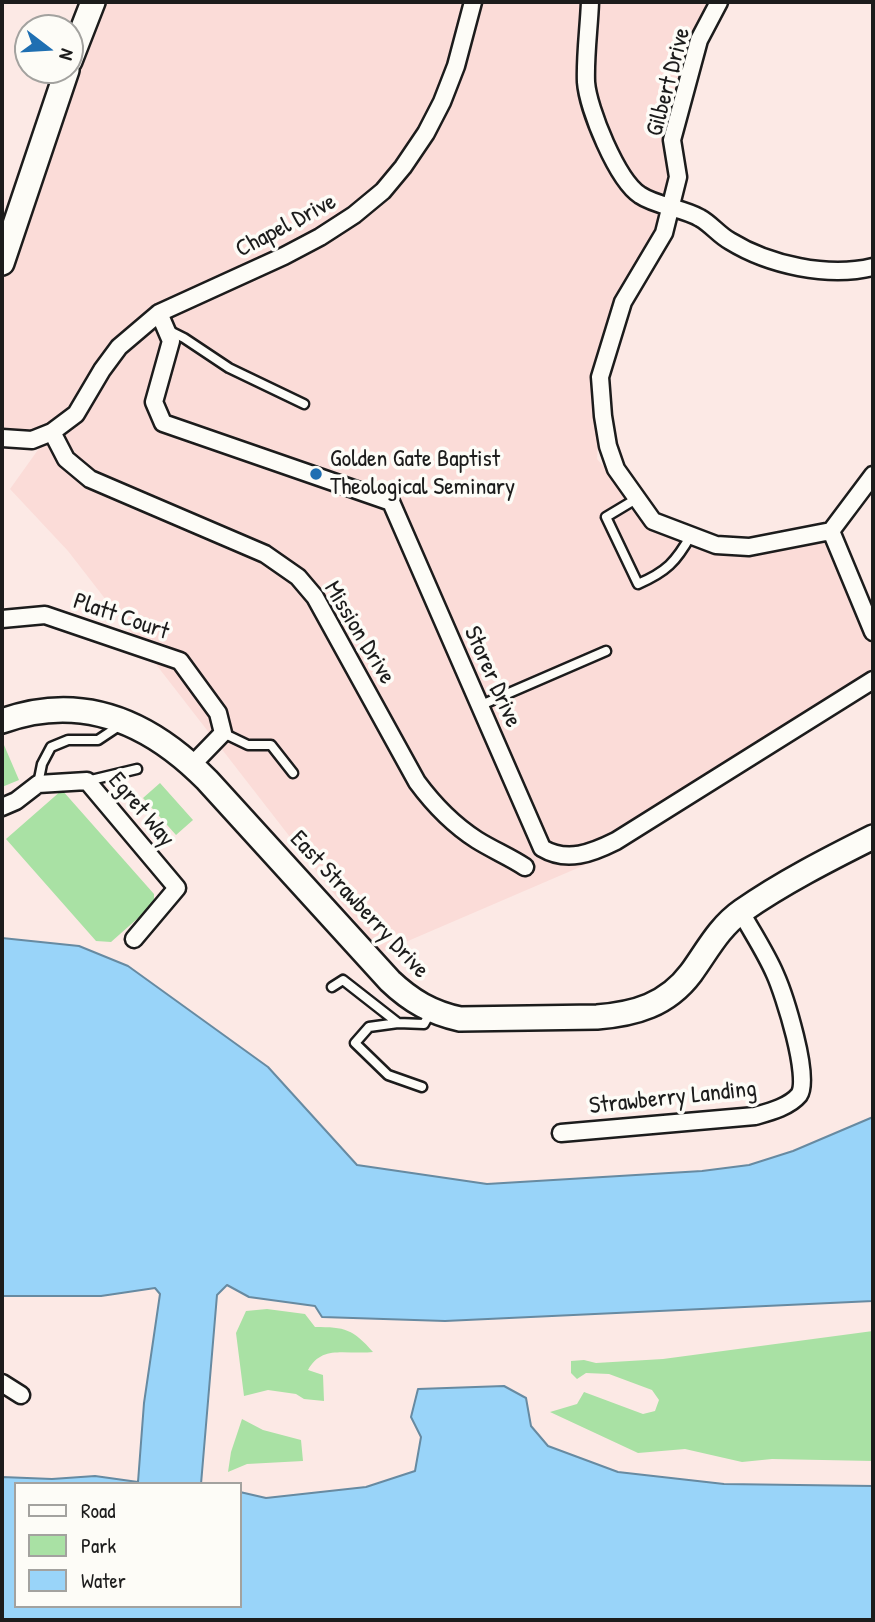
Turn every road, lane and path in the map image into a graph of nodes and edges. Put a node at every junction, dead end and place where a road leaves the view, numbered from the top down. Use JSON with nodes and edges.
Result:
{"nodes":[{"id":1,"x":93,"y":2,"type":"edge"},
{"id":2,"x":473,"y":2,"type":"edge"},
{"id":3,"x":590,"y":2,"type":"edge"},
{"id":4,"x":719,"y":2,"type":"edge"},
{"id":5,"x":84,"y":25,"type":"edge"},
{"id":6,"x":62,"y":84,"type":"edge"},
{"id":7,"x":670,"y":206,"type":"junction"},
{"id":8,"x":2,"y":263,"type":"edge"},
{"id":9,"x":873,"y":267,"type":"edge"},
{"id":10,"x":159,"y":313,"type":"junction"},
{"id":11,"x":168,"y":330,"type":"junction"},
{"id":12,"x":304,"y":404,"type":"dead end"},
{"id":13,"x":52,"y":432,"type":"junction"},
{"id":14,"x":2,"y":438,"type":"edge"},
{"id":15,"x":873,"y":475,"type":"edge"},
{"id":16,"x":636,"y":499,"type":"junction"},
{"id":17,"x":831,"y":531,"type":"junction"},
{"id":18,"x":691,"y":536,"type":"junction"},
{"id":19,"x":2,"y":619,"type":"edge"},
{"id":20,"x":873,"y":632,"type":"edge"},
{"id":21,"x":606,"y":651,"type":"dead end"},
{"id":22,"x":873,"y":680,"type":"edge"},
{"id":23,"x":479,"y":706,"type":"junction"},
{"id":24,"x":2,"y":721,"type":"edge"},
{"id":25,"x":126,"y":721,"type":"junction"},
{"id":26,"x":223,"y":733,"type":"junction"},
{"id":27,"x":192,"y":765,"type":"junction"},
{"id":28,"x":137,"y":769,"type":"dead end"},
{"id":29,"x":293,"y":773,"type":"dead end"},
{"id":30,"x":87,"y":781,"type":"junction"},
{"id":31,"x":38,"y":784,"type":"junction"},
{"id":32,"x":2,"y":807,"type":"edge"},
{"id":33,"x":873,"y":837,"type":"edge"},
{"id":34,"x":525,"y":867,"type":"dead end"},
{"id":35,"x":741,"y":912,"type":"junction"},
{"id":36,"x":134,"y":939,"type":"dead end"},
{"id":37,"x":332,"y":987,"type":"dead end"},
{"id":38,"x":431,"y":1011,"type":"junction"},
{"id":39,"x":398,"y":1023,"type":"junction"},
{"id":40,"x":422,"y":1087,"type":"dead end"},
{"id":41,"x":561,"y":1133,"type":"dead end"},
{"id":42,"x":2,"y":1383,"type":"edge"},
{"id":43,"x":21,"y":1395,"type":"dead end"}],
"edges":[{"from":1,"to":5,"type":"street"},
{"from":2,"to":10,"type":"street","name":"Chapel Drive"},
{"from":3,"to":7,"type":"street"},
{"from":4,"to":7,"type":"street","name":"Gilbert Drive"},
{"from":6,"to":8,"type":"street"},
{"from":7,"to":9,"type":"street"},
{"from":7,"to":16,"type":"street","name":"Gilbert Drive"},
{"from":10,"to":11,"type":"street"},
{"from":10,"to":13,"type":"street","name":"Chapel Drive"},
{"from":11,"to":12,"type":"lane"},
{"from":11,"to":23,"type":"street","name":"Storer Drive"},
{"from":13,"to":14,"type":"street"},
{"from":13,"to":34,"type":"street","name":"Mission Drive"},
{"from":15,"to":17,"type":"street"},
{"from":16,"to":18,"type":"street","name":"Gilbert Drive"},
{"from":16,"to":18,"type":"lane"},
{"from":17,"to":18,"type":"street","name":"Gilbert Drive"},
{"from":17,"to":20,"type":"street"},
{"from":19,"to":26,"type":"street","name":"Platt Court"},
{"from":21,"to":23,"type":"lane"},
{"from":22,"to":23,"type":"street","name":"Storer Drive"},
{"from":24,"to":25,"type":"street","name":"East Strawberry Drive"},
{"from":25,"to":27,"type":"street","name":"East Strawberry Drive"},
{"from":25,"to":31,"type":"lane"},
{"from":26,"to":27,"type":"street"},
{"from":26,"to":29,"type":"lane"},
{"from":27,"to":38,"type":"street","name":"East Strawberry Drive"},
{"from":28,"to":30,"type":"lane"},
{"from":30,"to":31,"type":"street","name":"Egret Way"},
{"from":30,"to":36,"type":"street","name":"Egret Way"},
{"from":31,"to":32,"type":"street"},
{"from":33,"to":35,"type":"street","name":"East Strawberry Drive"},
{"from":35,"to":38,"type":"street","name":"East Strawberry Drive"},
{"from":35,"to":41,"type":"street","name":"Strawberry Landing"},
{"from":37,"to":39,"type":"lane"},
{"from":38,"to":39,"type":"lane"},
{"from":39,"to":40,"type":"lane"},
{"from":42,"to":43,"type":"street"}]}
